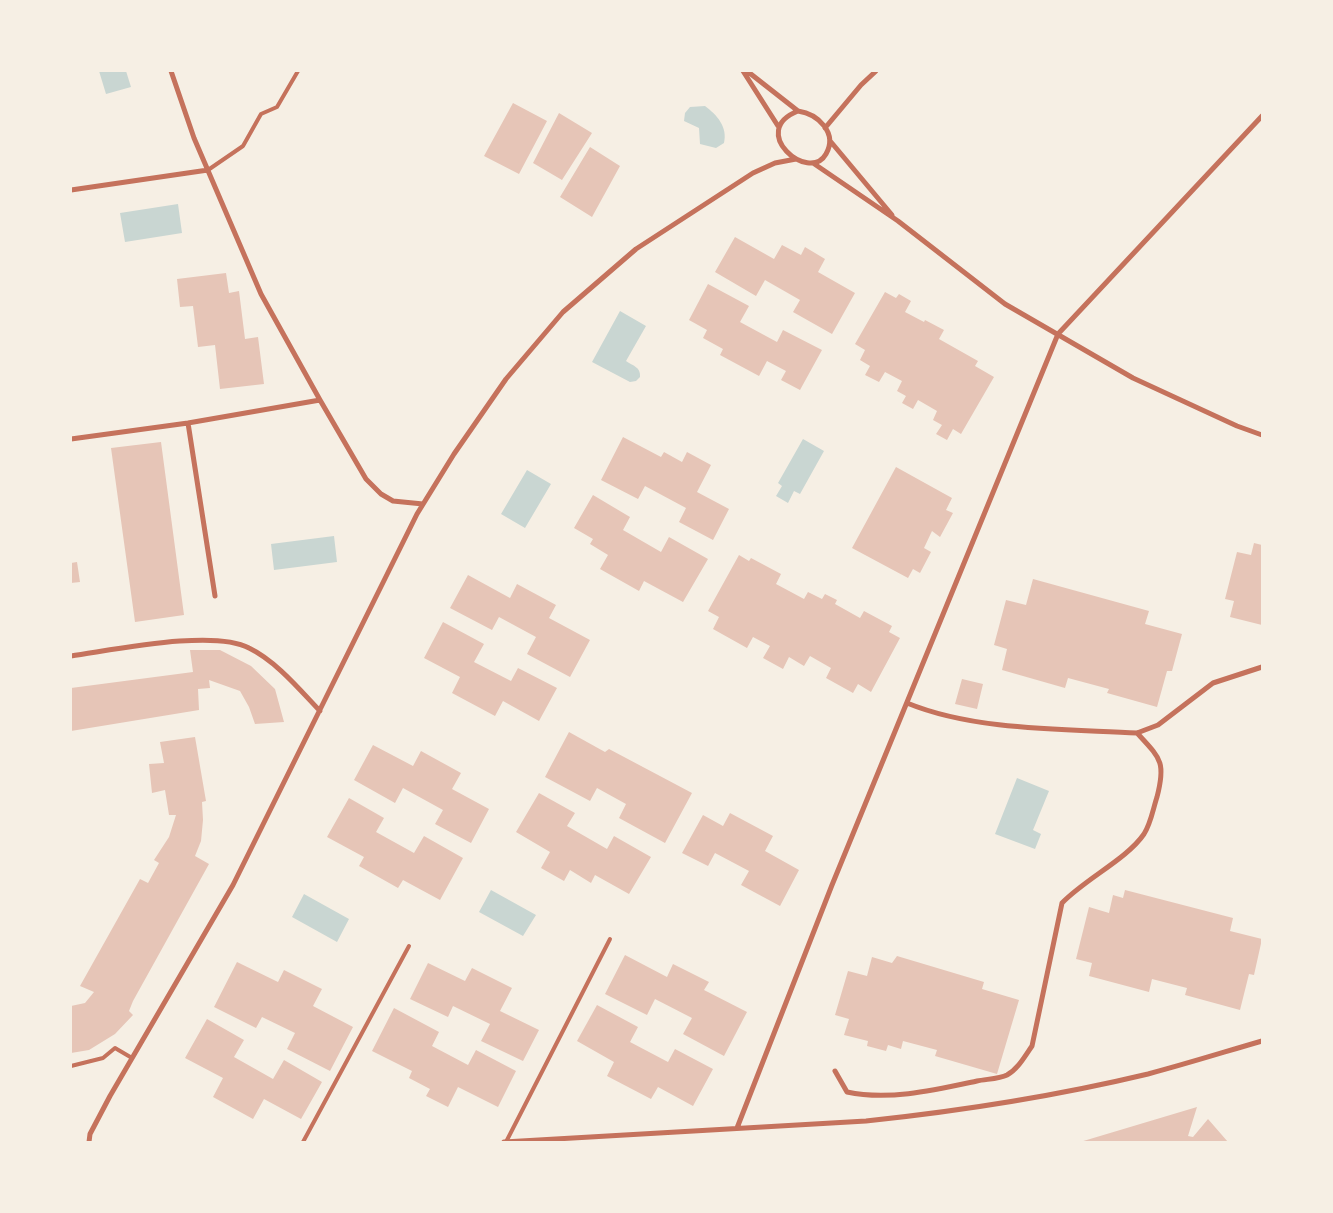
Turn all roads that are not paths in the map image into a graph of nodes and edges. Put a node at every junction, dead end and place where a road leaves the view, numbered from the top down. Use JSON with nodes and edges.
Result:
{"nodes":[{"id":1,"x":171,"y":71,"type":"edge"},
{"id":2,"x":298,"y":71,"type":"edge"},
{"id":3,"x":743,"y":71,"type":"edge"},
{"id":4,"x":747,"y":71,"type":"edge"},
{"id":5,"x":876,"y":71,"type":"edge"},
{"id":6,"x":798,"y":111,"type":"junction"},
{"id":7,"x":1262,"y":116,"type":"edge"},
{"id":8,"x":778,"y":126,"type":"junction"},
{"id":9,"x":825,"y":128,"type":"junction"},
{"id":10,"x":831,"y":142,"type":"junction"},
{"id":11,"x":796,"y":159,"type":"junction"},
{"id":12,"x":814,"y":164,"type":"junction"},
{"id":13,"x":208,"y":170,"type":"junction"},
{"id":14,"x":71,"y":190,"type":"edge"},
{"id":15,"x":898,"y":221,"type":"junction"},
{"id":16,"x":1058,"y":334,"type":"junction"},
{"id":17,"x":320,"y":400,"type":"junction"},
{"id":18,"x":188,"y":423,"type":"junction"},
{"id":19,"x":1262,"y":435,"type":"edge"},
{"id":20,"x":71,"y":439,"type":"edge"},
{"id":21,"x":423,"y":504,"type":"junction"},
{"id":22,"x":215,"y":596,"type":"dead end"},
{"id":23,"x":71,"y":656,"type":"edge"},
{"id":24,"x":1262,"y":667,"type":"edge"},
{"id":25,"x":907,"y":703,"type":"junction"},
{"id":26,"x":320,"y":712,"type":"junction"},
{"id":27,"x":1137,"y":733,"type":"junction"},
{"id":28,"x":610,"y":939,"type":"dead end"},
{"id":29,"x":409,"y":946,"type":"dead end"},
{"id":30,"x":1262,"y":1041,"type":"edge"},
{"id":31,"x":132,"y":1058,"type":"junction"},
{"id":32,"x":71,"y":1066,"type":"edge"},
{"id":33,"x":835,"y":1071,"type":"dead end"},
{"id":34,"x":737,"y":1128,"type":"junction"},
{"id":35,"x":89,"y":1142,"type":"edge"},
{"id":36,"x":303,"y":1142,"type":"edge"},
{"id":37,"x":505,"y":1142,"type":"edge"}],
"edges":[{"from":1,"to":13,"type":"street"},
{"from":2,"to":13,"type":"lane"},
{"from":3,"to":8,"type":"street"},
{"from":4,"to":6,"type":"street"},
{"from":5,"to":9,"type":"street"},
{"from":6,"to":8,"type":"street"},
{"from":6,"to":9,"type":"street"},
{"from":7,"to":16,"type":"street"},
{"from":8,"to":11,"type":"street"},
{"from":9,"to":10,"type":"street"},
{"from":10,"to":12,"type":"street"},
{"from":10,"to":15,"type":"street"},
{"from":11,"to":12,"type":"street"},
{"from":11,"to":21,"type":"street"},
{"from":12,"to":15,"type":"street"},
{"from":13,"to":14,"type":"street"},
{"from":13,"to":17,"type":"street"},
{"from":15,"to":16,"type":"street"},
{"from":16,"to":19,"type":"street"},
{"from":16,"to":25,"type":"street"},
{"from":17,"to":18,"type":"street"},
{"from":17,"to":21,"type":"street"},
{"from":18,"to":20,"type":"street"},
{"from":18,"to":22,"type":"street"},
{"from":21,"to":26,"type":"street"},
{"from":23,"to":26,"type":"street"},
{"from":24,"to":27,"type":"street"},
{"from":25,"to":27,"type":"street"},
{"from":25,"to":34,"type":"street"},
{"from":26,"to":31,"type":"street"},
{"from":27,"to":33,"type":"street"},
{"from":28,"to":37,"type":"lane"},
{"from":29,"to":36,"type":"lane"},
{"from":30,"to":34,"type":"street"},
{"from":31,"to":32,"type":"lane"},
{"from":31,"to":35,"type":"street"},
{"from":34,"to":37,"type":"street"}]}
